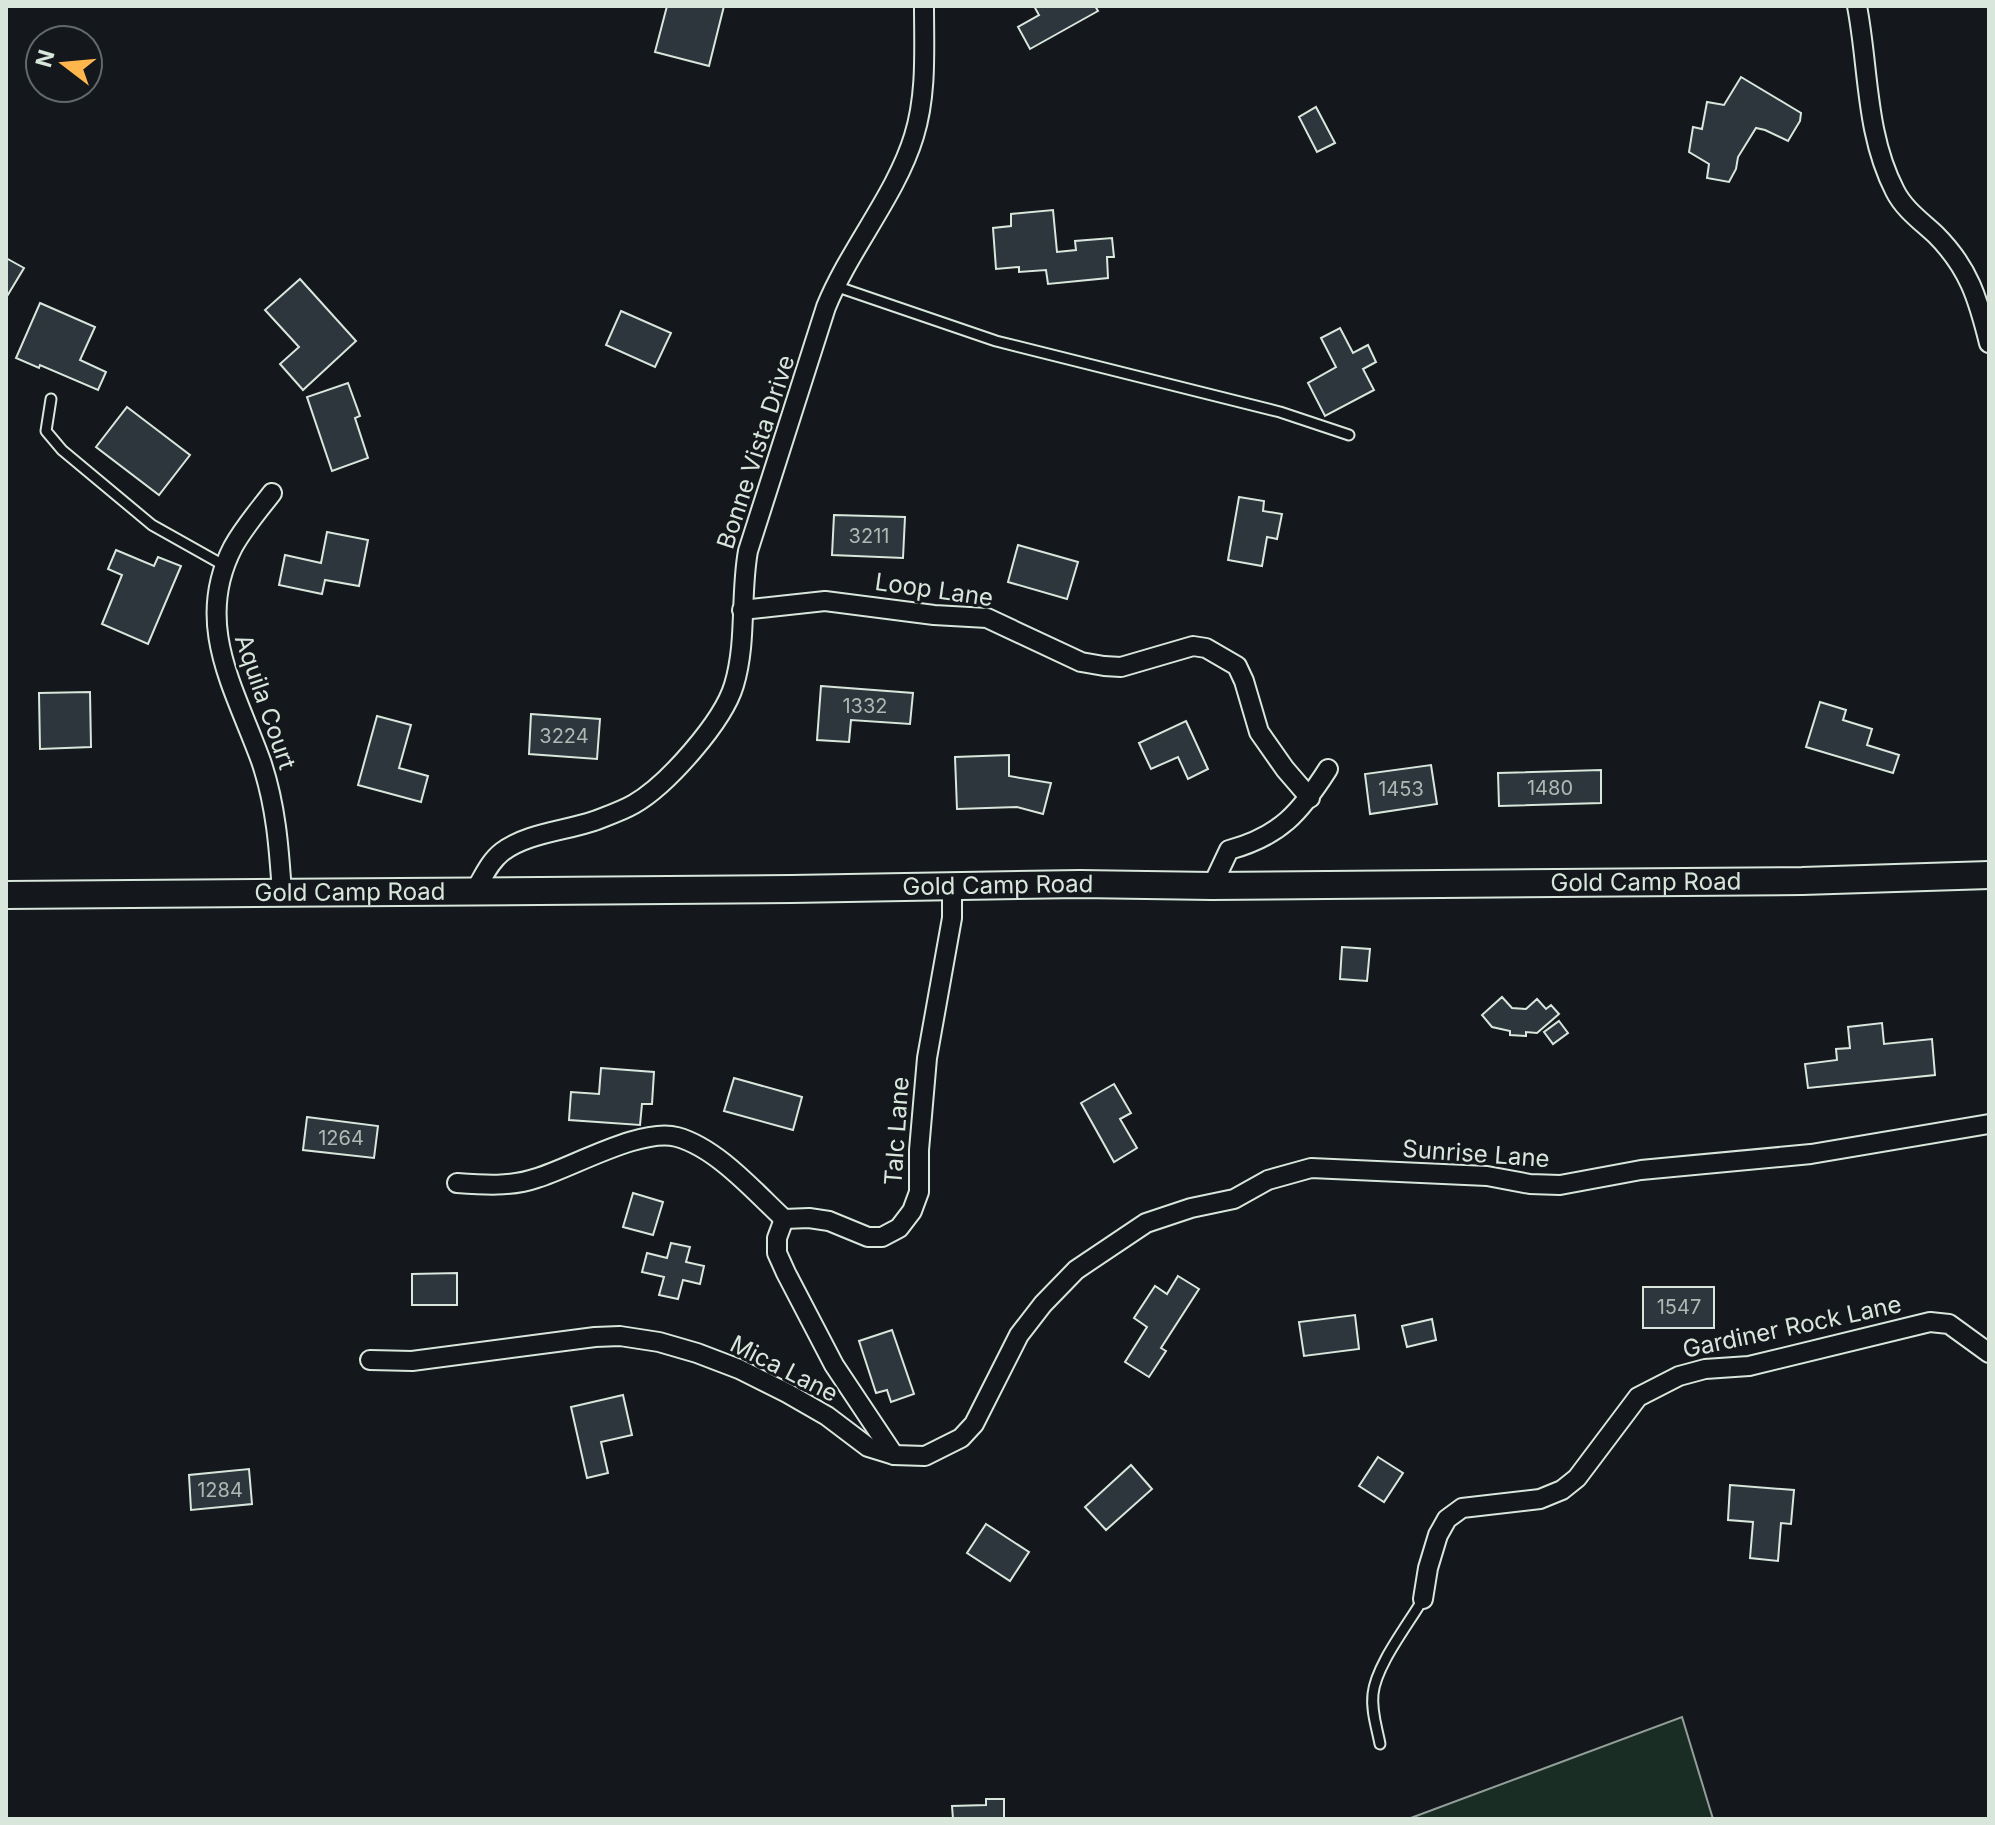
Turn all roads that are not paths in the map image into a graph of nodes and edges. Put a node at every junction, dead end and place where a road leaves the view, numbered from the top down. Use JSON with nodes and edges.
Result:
{"nodes":[{"id":1,"x":924,"y":6,"type":"edge"},
{"id":2,"x":1857,"y":6,"type":"edge"},
{"id":3,"x":835,"y":286,"type":"junction"},
{"id":4,"x":1989,"y":343,"type":"edge"},
{"id":5,"x":51,"y":399,"type":"dead end"},
{"id":6,"x":1349,"y":435,"type":"dead end"},
{"id":7,"x":272,"y":493,"type":"dead end"},
{"id":8,"x":225,"y":566,"type":"junction"},
{"id":9,"x":742,"y":610,"type":"junction"},
{"id":10,"x":1328,"y":769,"type":"dead end"},
{"id":11,"x":1310,"y":798,"type":"junction"},
{"id":12,"x":1989,"y":875,"type":"edge"},
{"id":13,"x":952,"y":886,"type":"junction"},
{"id":14,"x":1212,"y":886,"type":"junction"},
{"id":15,"x":474,"y":892,"type":"junction"},
{"id":16,"x":282,"y":893,"type":"junction"},
{"id":17,"x":6,"y":895,"type":"edge"},
{"id":18,"x":1989,"y":1124,"type":"edge"},
{"id":19,"x":457,"y":1183,"type":"dead end"},
{"id":20,"x":784,"y":1219,"type":"junction"},
{"id":21,"x":1076,"y":1270,"type":"joint"},
{"id":22,"x":1989,"y":1353,"type":"edge"},
{"id":23,"x":370,"y":1360,"type":"dead end"},
{"id":24,"x":894,"y":1455,"type":"junction"},
{"id":25,"x":1423,"y":1599,"type":"joint"},
{"id":26,"x":1380,"y":1744,"type":"dead end"}],
"edges":[{"from":1,"to":3,"type":"street","name":"Bonne Vista Drive"},
{"from":2,"to":4,"type":"street"},
{"from":3,"to":6,"type":"lane"},
{"from":3,"to":9,"type":"street","name":"Bonne Vista Drive"},
{"from":5,"to":8,"type":"lane"},
{"from":7,"to":8,"type":"street","name":"Aquila Court"},
{"from":8,"to":16,"type":"street","name":"Aquila Court"},
{"from":9,"to":11,"type":"street","name":"Loop Lane"},
{"from":9,"to":15,"type":"street","name":"Bonne Vista Drive"},
{"from":10,"to":11,"type":"street"},
{"from":11,"to":14,"type":"street"},
{"from":12,"to":14,"type":"street","name":"Gold Camp Road"},
{"from":13,"to":14,"type":"street","name":"Gold Camp Road"},
{"from":13,"to":15,"type":"street","name":"Gold Camp Road"},
{"from":13,"to":20,"type":"street","name":"Talc Lane"},
{"from":15,"to":16,"type":"street","name":"Gold Camp Road"},
{"from":16,"to":17,"type":"street","name":"Gold Camp Road"},
{"from":18,"to":21,"type":"street","name":"Sunrise Lane"},
{"from":19,"to":20,"type":"street"},
{"from":20,"to":24,"type":"street"},
{"from":21,"to":24,"type":"street","name":"Mica Lane"},
{"from":22,"to":25,"type":"street","name":"Gardiner Rock Lane"},
{"from":23,"to":24,"type":"street","name":"Mica Lane"},
{"from":25,"to":26,"type":"lane"}]}
